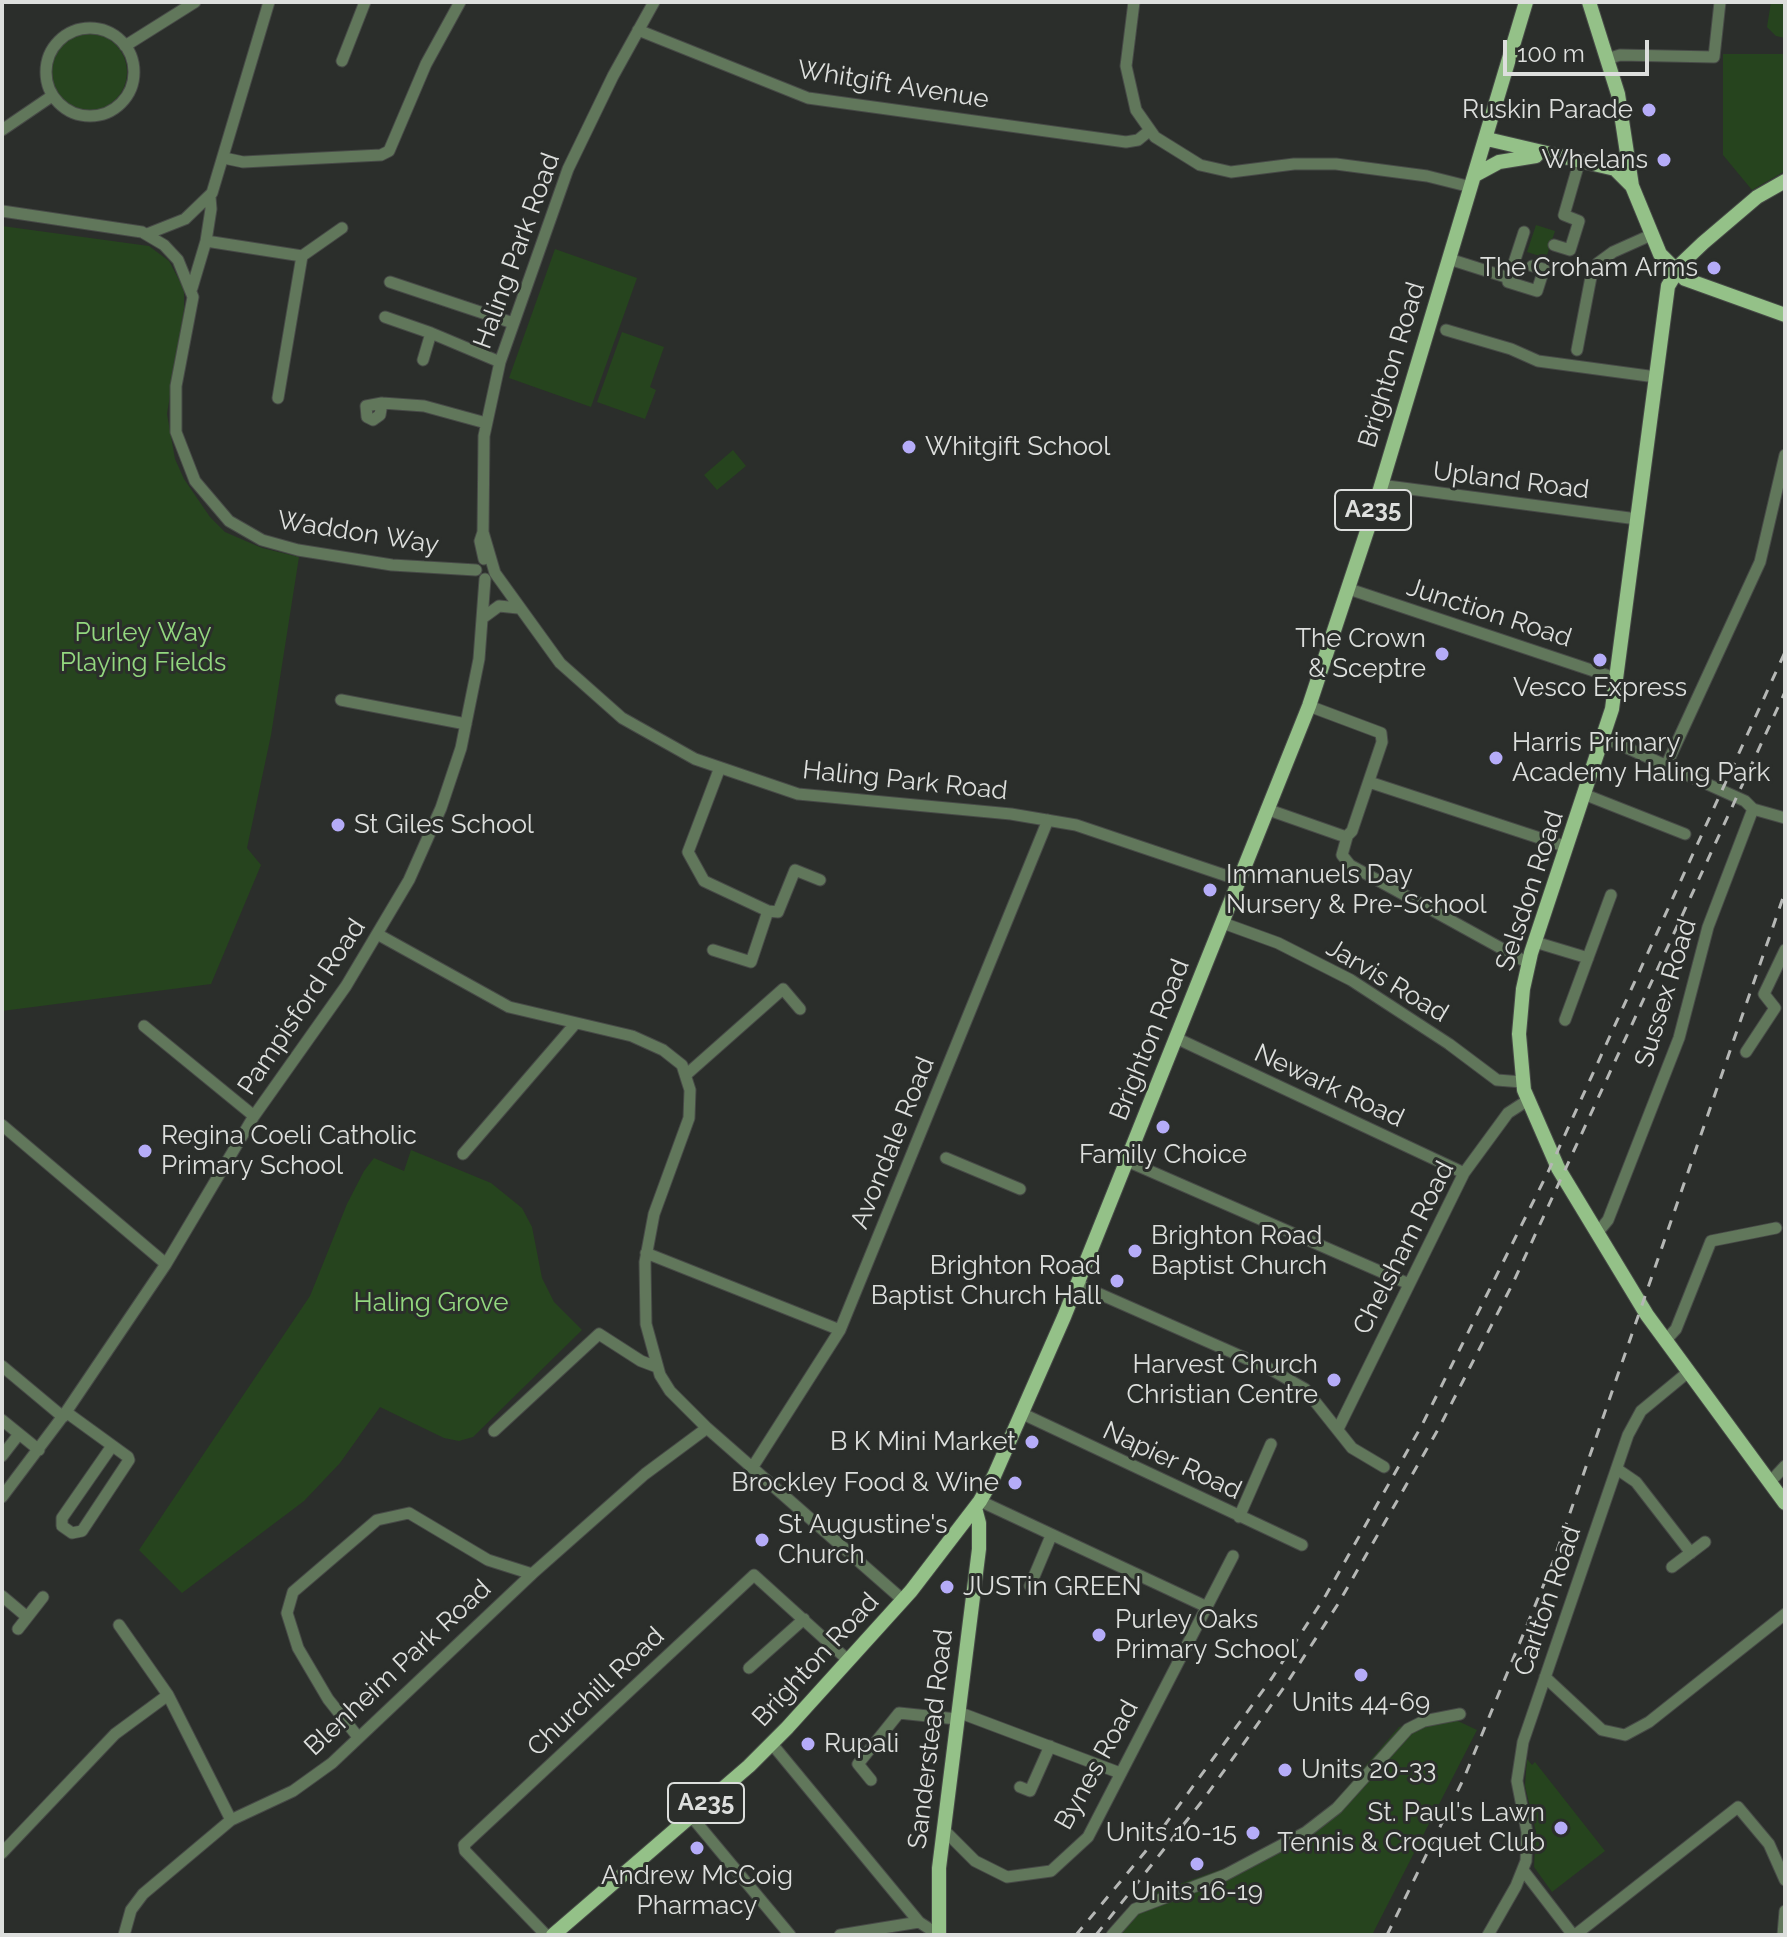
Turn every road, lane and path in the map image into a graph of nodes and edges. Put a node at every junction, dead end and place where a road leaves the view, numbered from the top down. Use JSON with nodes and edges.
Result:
{"nodes":[{"id":1,"x":195,"y":2,"type":"edge"},
{"id":2,"x":269,"y":2,"type":"edge"},
{"id":3,"x":365,"y":2,"type":"edge"},
{"id":4,"x":460,"y":2,"type":"edge"},
{"id":5,"x":1134,"y":2,"type":"edge"},
{"id":6,"x":1589,"y":2,"type":"edge"},
{"id":7,"x":1720,"y":2,"type":"edge"},
{"id":8,"x":651,"y":3,"type":"edge"},
{"id":9,"x":1525,"y":3,"type":"edge"},
{"id":10,"x":638,"y":30,"type":"junction"},
{"id":11,"x":125,"y":46,"type":"junction"},
{"id":12,"x":1607,"y":59,"type":"junction"},
{"id":13,"x":342,"y":61,"type":"dead end"},
{"id":14,"x":52,"y":96,"type":"junction"},
{"id":15,"x":1623,"y":129,"type":"junction"},
{"id":16,"x":2,"y":130,"type":"edge"},
{"id":17,"x":1149,"y":131,"type":"junction"},
{"id":18,"x":1487,"y":139,"type":"junction"},
{"id":19,"x":1552,"y":157,"type":"junction"},
{"id":20,"x":224,"y":158,"type":"junction"},
{"id":21,"x":1579,"y":163,"type":"junction"},
{"id":22,"x":1619,"y":171,"type":"junction"},
{"id":23,"x":1473,"y":181,"type":"junction"},
{"id":24,"x":1785,"y":181,"type":"edge"},
{"id":25,"x":1632,"y":186,"type":"junction"},
{"id":26,"x":210,"y":197,"type":"junction"},
{"id":27,"x":2,"y":211,"type":"edge"},
{"id":28,"x":342,"y":228,"type":"dead end"},
{"id":29,"x":1524,"y":232,"type":"dead end"},
{"id":30,"x":147,"y":234,"type":"junction"},
{"id":31,"x":1651,"y":235,"type":"junction"},
{"id":32,"x":206,"y":241,"type":"junction"},
{"id":33,"x":1554,"y":245,"type":"dead end"},
{"id":34,"x":302,"y":256,"type":"junction"},
{"id":35,"x":1449,"y":259,"type":"junction"},
{"id":36,"x":1532,"y":266,"type":"dead end"},
{"id":37,"x":1675,"y":272,"type":"junction"},
{"id":38,"x":1509,"y":278,"type":"junction"},
{"id":39,"x":390,"y":282,"type":"dead end"},
{"id":40,"x":192,"y":288,"type":"junction"},
{"id":41,"x":1785,"y":315,"type":"edge"},
{"id":42,"x":385,"y":317,"type":"dead end"},
{"id":43,"x":513,"y":323,"type":"junction"},
{"id":44,"x":1446,"y":330,"type":"dead end"},
{"id":45,"x":431,"y":333,"type":"junction"},
{"id":46,"x":1577,"y":350,"type":"dead end"},
{"id":47,"x":423,"y":360,"type":"dead end"},
{"id":48,"x":500,"y":362,"type":"junction"},
{"id":49,"x":1656,"y":377,"type":"junction"},
{"id":50,"x":278,"y":398,"type":"dead end"},
{"id":51,"x":382,"y":403,"type":"dead end"},
{"id":52,"x":486,"y":423,"type":"junction"},
{"id":53,"x":1785,"y":455,"type":"edge"},
{"id":54,"x":1380,"y":485,"type":"junction"},
{"id":55,"x":1637,"y":519,"type":"junction"},
{"id":56,"x":487,"y":568,"type":"junction"},
{"id":57,"x":1349,"y":589,"type":"junction"},
{"id":58,"x":518,"y":608,"type":"junction"},
{"id":59,"x":484,"y":617,"type":"junction"},
{"id":60,"x":1615,"y":678,"type":"junction"},
{"id":61,"x":341,"y":700,"type":"dead end"},
{"id":62,"x":1309,"y":706,"type":"junction"},
{"id":63,"x":466,"y":724,"type":"junction"},
{"id":64,"x":1605,"y":738,"type":"junction"},
{"id":65,"x":1666,"y":766,"type":"junction"},
{"id":66,"x":719,"y":770,"type":"junction"},
{"id":67,"x":1369,"y":782,"type":"junction"},
{"id":68,"x":1586,"y":795,"type":"junction"},
{"id":69,"x":1753,"y":809,"type":"junction"},
{"id":70,"x":1269,"y":810,"type":"junction"},
{"id":71,"x":1785,"y":818,"type":"edge"},
{"id":72,"x":1048,"y":820,"type":"junction"},
{"id":73,"x":1685,"y":834,"type":"dead end"},
{"id":74,"x":1347,"y":837,"type":"junction"},
{"id":75,"x":1567,"y":847,"type":"junction"},
{"id":76,"x":820,"y":880,"type":"dead end"},
{"id":77,"x":1239,"y":880,"type":"junction"},
{"id":78,"x":1611,"y":895,"type":"dead end"},
{"id":79,"x":768,"y":911,"type":"junction"},
{"id":80,"x":1223,"y":923,"type":"junction"},
{"id":81,"x":379,"y":935,"type":"junction"},
{"id":82,"x":1535,"y":942,"type":"junction"},
{"id":83,"x":713,"y":950,"type":"dead end"},
{"id":84,"x":1785,"y":950,"type":"edge"},
{"id":85,"x":1588,"y":958,"type":"junction"},
{"id":86,"x":1528,"y":963,"type":"junction"},
{"id":87,"x":800,"y":1009,"type":"dead end"},
{"id":88,"x":1565,"y":1020,"type":"dead end"},
{"id":89,"x":575,"y":1024,"type":"junction"},
{"id":90,"x":144,"y":1026,"type":"dead end"},
{"id":91,"x":1176,"y":1038,"type":"junction"},
{"id":92,"x":1746,"y":1052,"type":"dead end"},
{"id":93,"x":687,"y":1074,"type":"junction"},
{"id":94,"x":1522,"y":1082,"type":"junction"},
{"id":95,"x":1528,"y":1100,"type":"junction"},
{"id":96,"x":254,"y":1116,"type":"junction"},
{"id":97,"x":2,"y":1125,"type":"edge"},
{"id":98,"x":463,"y":1154,"type":"dead end"},
{"id":99,"x":946,"y":1158,"type":"dead end"},
{"id":100,"x":1127,"y":1161,"type":"junction"},
{"id":101,"x":1464,"y":1173,"type":"junction"},
{"id":102,"x":1020,"y":1189,"type":"dead end"},
{"id":103,"x":1776,"y":1228,"type":"dead end"},
{"id":104,"x":1598,"y":1232,"type":"junction"},
{"id":105,"x":646,"y":1253,"type":"junction"},
{"id":106,"x":166,"y":1264,"type":"junction"},
{"id":107,"x":1077,"y":1284,"type":"junction"},
{"id":108,"x":1409,"y":1284,"type":"junction"},
{"id":109,"x":840,"y":1330,"type":"junction"},
{"id":110,"x":1665,"y":1341,"type":"junction"},
{"id":111,"x":2,"y":1366,"type":"edge"},
{"id":112,"x":657,"y":1367,"type":"junction"},
{"id":113,"x":1687,"y":1373,"type":"junction"},
{"id":114,"x":64,"y":1414,"type":"junction"},
{"id":115,"x":1023,"y":1414,"type":"junction"},
{"id":116,"x":2,"y":1420,"type":"edge"},
{"id":117,"x":707,"y":1428,"type":"junction"},
{"id":118,"x":1338,"y":1429,"type":"junction"},
{"id":119,"x":494,"y":1431,"type":"dead end"},
{"id":120,"x":19,"y":1434,"type":"junction"},
{"id":121,"x":1271,"y":1444,"type":"dead end"},
{"id":122,"x":112,"y":1446,"type":"junction"},
{"id":123,"x":39,"y":1450,"type":"junction"},
{"id":124,"x":2,"y":1456,"type":"edge"},
{"id":125,"x":1785,"y":1466,"type":"edge"},
{"id":126,"x":1384,"y":1467,"type":"dead end"},
{"id":127,"x":752,"y":1468,"type":"junction"},
{"id":128,"x":1617,"y":1469,"type":"junction"},
{"id":129,"x":1770,"y":1482,"type":"junction"},
{"id":130,"x":2,"y":1497,"type":"edge"},
{"id":131,"x":1785,"y":1503,"type":"edge"},
{"id":132,"x":978,"y":1505,"type":"junction"},
{"id":133,"x":1239,"y":1517,"type":"junction"},
{"id":134,"x":960,"y":1527,"type":"junction"},
{"id":135,"x":1051,"y":1536,"type":"junction"},
{"id":136,"x":1705,"y":1542,"type":"dead end"},
{"id":137,"x":1302,"y":1545,"type":"dead end"},
{"id":138,"x":979,"y":1549,"type":"junction"},
{"id":139,"x":1691,"y":1553,"type":"junction"},
{"id":140,"x":1233,"y":1556,"type":"dead end"},
{"id":141,"x":1672,"y":1567,"type":"dead end"},
{"id":142,"x":532,"y":1574,"type":"junction"},
{"id":143,"x":1030,"y":1586,"type":"dead end"},
{"id":144,"x":2,"y":1596,"type":"edge"},
{"id":145,"x":43,"y":1597,"type":"dead end"},
{"id":146,"x":903,"y":1600,"type":"junction"},
{"id":147,"x":1207,"y":1607,"type":"junction"},
{"id":148,"x":1785,"y":1614,"type":"edge"},
{"id":149,"x":27,"y":1617,"type":"junction"},
{"id":150,"x":804,"y":1619,"type":"junction"},
{"id":151,"x":119,"y":1625,"type":"dead end"},
{"id":152,"x":18,"y":1629,"type":"dead end"},
{"id":153,"x":849,"y":1661,"type":"junction"},
{"id":154,"x":749,"y":1668,"type":"dead end"},
{"id":155,"x":1545,"y":1677,"type":"junction"},
{"id":156,"x":168,"y":1695,"type":"junction"},
{"id":157,"x":1460,"y":1714,"type":"dead end"},
{"id":158,"x":957,"y":1716,"type":"junction"},
{"id":159,"x":358,"y":1737,"type":"junction"},
{"id":160,"x":772,"y":1744,"type":"junction"},
{"id":161,"x":1050,"y":1746,"type":"junction"},
{"id":162,"x":1120,"y":1773,"type":"junction"},
{"id":163,"x":871,"y":1780,"type":"dead end"},
{"id":164,"x":1020,"y":1787,"type":"dead end"},
{"id":165,"x":691,"y":1816,"type":"junction"},
{"id":166,"x":231,"y":1820,"type":"junction"},
{"id":167,"x":944,"y":1830,"type":"junction"},
{"id":168,"x":2,"y":1853,"type":"edge"},
{"id":169,"x":1523,"y":1870,"type":"junction"},
{"id":170,"x":1785,"y":1880,"type":"edge"},
{"id":171,"x":1785,"y":1911,"type":"edge"},
{"id":172,"x":919,"y":1922,"type":"junction"},
{"id":173,"x":124,"y":1935,"type":"edge"},
{"id":174,"x":546,"y":1935,"type":"edge"},
{"id":175,"x":553,"y":1935,"type":"edge"},
{"id":176,"x":790,"y":1935,"type":"edge"},
{"id":177,"x":840,"y":1935,"type":"edge"},
{"id":178,"x":939,"y":1935,"type":"edge"},
{"id":179,"x":1112,"y":1935,"type":"edge"},
{"id":180,"x":1488,"y":1935,"type":"edge"},
{"id":181,"x":1574,"y":1935,"type":"edge"},
{"id":182,"x":1783,"y":1935,"type":"edge"}],
"edges":[{"from":1,"to":11,"type":"street"},
{"from":2,"to":20,"type":"street","name":"Waddon Way"},
{"from":3,"to":13,"type":"street"},
{"from":4,"to":20,"type":"street"},
{"from":5,"to":17,"type":"street"},
{"from":6,"to":12,"type":"main road"},
{"from":7,"to":12,"type":"street"},
{"from":8,"to":10,"type":"street","name":"Haling Park Road"},
{"from":9,"to":18,"type":"main road","name":"Brighton Road","number":"A235"},
{"from":10,"to":17,"type":"street","name":"Whitgift Avenue"},
{"from":10,"to":43,"type":"street","name":"Haling Park Road"},
{"from":11,"to":14,"type":"street"},
{"from":11,"to":14,"type":"street"},
{"from":12,"to":15,"type":"main road"},
{"from":14,"to":16,"type":"street"},
{"from":15,"to":22,"type":"main road"},
{"from":15,"to":25,"type":"main road"},
{"from":17,"to":23,"type":"street"},
{"from":18,"to":19,"type":"main road"},
{"from":18,"to":23,"type":"main road","name":"Brighton Road","number":"A235"},
{"from":19,"to":21,"type":"main road"},
{"from":19,"to":23,"type":"main road"},
{"from":20,"to":26,"type":"street","name":"Waddon Way"},
{"from":21,"to":22,"type":"main road"},
{"from":21,"to":33,"type":"street"},
{"from":22,"to":25,"type":"main road"},
{"from":23,"to":35,"type":"main road","name":"Brighton Road","number":"A235"},
{"from":24,"to":37,"type":"main road"},
{"from":25,"to":31,"type":"main road"},
{"from":26,"to":30,"type":"street"},
{"from":26,"to":32,"type":"street","name":"Waddon Way"},
{"from":27,"to":30,"type":"street"},
{"from":28,"to":34,"type":"street"},
{"from":29,"to":38,"type":"street"},
{"from":30,"to":40,"type":"street"},
{"from":31,"to":37,"type":"main road"},
{"from":31,"to":46,"type":"street"},
{"from":32,"to":34,"type":"street"},
{"from":32,"to":40,"type":"street","name":"Waddon Way"},
{"from":34,"to":50,"type":"street"},
{"from":35,"to":38,"type":"street"},
{"from":35,"to":54,"type":"main road","name":"Brighton Road","number":"A235"},
{"from":36,"to":38,"type":"street"},
{"from":37,"to":41,"type":"main road"},
{"from":37,"to":49,"type":"main road","name":"Selsdon Road"},
{"from":39,"to":43,"type":"street"},
{"from":40,"to":56,"type":"street","name":"Waddon Way"},
{"from":42,"to":45,"type":"street"},
{"from":43,"to":48,"type":"street","name":"Haling Park Road"},
{"from":44,"to":49,"type":"street"},
{"from":45,"to":47,"type":"street"},
{"from":45,"to":48,"type":"street"},
{"from":48,"to":52,"type":"street","name":"Haling Park Road"},
{"from":49,"to":55,"type":"main road","name":"Selsdon Road"},
{"from":51,"to":52,"type":"street"},
{"from":52,"to":56,"type":"street","name":"Haling Park Road"},
{"from":53,"to":65,"type":"street"},
{"from":54,"to":55,"type":"street","name":"Upland Road"},
{"from":54,"to":57,"type":"main road","name":"Brighton Road","number":"A235"},
{"from":55,"to":60,"type":"main road","name":"Selsdon Road"},
{"from":56,"to":58,"type":"street","name":"Haling Park Road"},
{"from":56,"to":59,"type":"street","name":"Pampisford Road"},
{"from":57,"to":60,"type":"street","name":"Junction Road"},
{"from":57,"to":62,"type":"main road","name":"Brighton Road","number":"A235"},
{"from":58,"to":59,"type":"street"},
{"from":58,"to":66,"type":"street","name":"Haling Park Road"},
{"from":59,"to":63,"type":"street","name":"Pampisford Road"},
{"from":60,"to":64,"type":"main road","name":"Selsdon Road"},
{"from":61,"to":63,"type":"street"},
{"from":62,"to":67,"type":"street"},
{"from":62,"to":70,"type":"main road","name":"Brighton Road","number":"A235"},
{"from":63,"to":81,"type":"street","name":"Pampisford Road"},
{"from":64,"to":65,"type":"street"},
{"from":64,"to":68,"type":"main road","name":"Selsdon Road"},
{"from":65,"to":69,"type":"street"},
{"from":66,"to":72,"type":"street","name":"Haling Park Road"},
{"from":66,"to":79,"type":"street"},
{"from":67,"to":74,"type":"street"},
{"from":67,"to":75,"type":"street"},
{"from":68,"to":73,"type":"street"},
{"from":68,"to":75,"type":"main road","name":"Selsdon Road"},
{"from":69,"to":71,"type":"street"},
{"from":69,"to":104,"type":"street","name":"Sussex Road"},
{"from":70,"to":74,"type":"street"},
{"from":70,"to":77,"type":"main road","name":"Brighton Road","number":"A235"},
{"from":72,"to":77,"type":"street","name":"Haling Park Road"},
{"from":72,"to":109,"type":"street","name":"Avondale Road"},
{"from":74,"to":86,"type":"street"},
{"from":75,"to":82,"type":"main road","name":"Selsdon Road"},
{"from":76,"to":79,"type":"street"},
{"from":77,"to":80,"type":"main road","name":"Brighton Road","number":"A235"},
{"from":78,"to":85,"type":"street"},
{"from":79,"to":83,"type":"street"},
{"from":80,"to":91,"type":"main road","name":"Brighton Road","number":"A235"},
{"from":80,"to":94,"type":"street","name":"Jarvis Road"},
{"from":81,"to":89,"type":"street"},
{"from":81,"to":96,"type":"street","name":"Pampisford Road"},
{"from":82,"to":85,"type":"street"},
{"from":82,"to":86,"type":"main road","name":"Selsdon Road"},
{"from":84,"to":92,"type":"street"},
{"from":85,"to":88,"type":"street"},
{"from":86,"to":94,"type":"main road","name":"Selsdon Road"},
{"from":87,"to":93,"type":"street"},
{"from":89,"to":93,"type":"street"},
{"from":89,"to":98,"type":"street"},
{"from":90,"to":96,"type":"street"},
{"from":91,"to":100,"type":"main road","name":"Brighton Road","number":"A235"},
{"from":91,"to":101,"type":"street","name":"Newark Road"},
{"from":93,"to":105,"type":"street"},
{"from":94,"to":95,"type":"main road","name":"Selsdon Road"},
{"from":95,"to":101,"type":"street","name":"Chelsham Road"},
{"from":95,"to":104,"type":"main road","name":"Selsdon Road"},
{"from":96,"to":106,"type":"street","name":"Pampisford Road"},
{"from":97,"to":106,"type":"street"},
{"from":99,"to":102,"type":"street"},
{"from":100,"to":107,"type":"main road","name":"Brighton Road","number":"A235"},
{"from":100,"to":108,"type":"street"},
{"from":101,"to":108,"type":"street","name":"Chelsham Road"},
{"from":103,"to":110,"type":"street"},
{"from":104,"to":110,"type":"main road","name":"Selsdon Road"},
{"from":105,"to":109,"type":"street"},
{"from":105,"to":112,"type":"street"},
{"from":106,"to":114,"type":"street","name":"Pampisford Road"},
{"from":107,"to":115,"type":"main road","name":"Brighton Road","number":"A235"},
{"from":107,"to":118,"type":"street"},
{"from":108,"to":118,"type":"street","name":"Chelsham Road"},
{"from":109,"to":127,"type":"street","name":"Avondale Road"},
{"from":110,"to":113,"type":"main road","name":"Selsdon Road"},
{"from":111,"to":114,"type":"street"},
{"from":112,"to":117,"type":"street"},
{"from":112,"to":119,"type":"street"},
{"from":113,"to":128,"type":"street","name":"Carlton Road"},
{"from":113,"to":129,"type":"main road","name":"Selsdon Road"},
{"from":114,"to":122,"type":"street"},
{"from":114,"to":123,"type":"street","name":"Pampisford Road"},
{"from":115,"to":132,"type":"main road","name":"Brighton Road","number":"A235"},
{"from":115,"to":133,"type":"street","name":"Napier Road"},
{"from":116,"to":120,"type":"street"},
{"from":117,"to":127,"type":"street"},
{"from":117,"to":142,"type":"street","name":"Blenheim Park Road"},
{"from":118,"to":126,"type":"street"},
{"from":120,"to":123,"type":"street"},
{"from":120,"to":124,"type":"street"},
{"from":121,"to":133,"type":"street"},
{"from":122,"to":122,"type":"street"},
{"from":123,"to":130,"type":"street","name":"Pampisford Road"},
{"from":125,"to":129,"type":"street"},
{"from":127,"to":146,"type":"street"},
{"from":128,"to":139,"type":"street"},
{"from":128,"to":155,"type":"street","name":"Carlton Road"},
{"from":129,"to":131,"type":"main road","name":"Selsdon Road"},
{"from":132,"to":134,"type":"main road","name":"Brighton Road","number":"A235"},
{"from":132,"to":135,"type":"street"},
{"from":132,"to":138,"type":"main road","name":"Sanderstead Road"},
{"from":133,"to":137,"type":"street","name":"Napier Road"},
{"from":134,"to":138,"type":"main road"},
{"from":134,"to":146,"type":"main road","name":"Brighton Road","number":"A235"},
{"from":135,"to":143,"type":"street"},
{"from":135,"to":147,"type":"street"},
{"from":136,"to":139,"type":"street"},
{"from":138,"to":158,"type":"main road","name":"Sanderstead Road"},
{"from":139,"to":141,"type":"street"},
{"from":140,"to":147,"type":"street","name":"Bynes Road"},
{"from":142,"to":159,"type":"street","name":"Blenheim Park Road"},
{"from":142,"to":159,"type":"street"},
{"from":144,"to":149,"type":"street"},
{"from":145,"to":149,"type":"street"},
{"from":146,"to":153,"type":"main road","name":"Brighton Road","number":"A235"},
{"from":147,"to":162,"type":"street","name":"Bynes Road"},
{"from":148,"to":155,"type":"street"},
{"from":149,"to":152,"type":"street"},
{"from":150,"to":153,"type":"street","name":"Churchill Road"},
{"from":150,"to":154,"type":"street"},
{"from":150,"to":174,"type":"street","name":"Churchill Road"},
{"from":151,"to":156,"type":"street"},
{"from":153,"to":160,"type":"main road","name":"Brighton Road","number":"A235"},
{"from":155,"to":169,"type":"street","name":"Carlton Road"},
{"from":156,"to":166,"type":"street"},
{"from":156,"to":168,"type":"street"},
{"from":157,"to":179,"type":"street"},
{"from":158,"to":161,"type":"street"},
{"from":158,"to":163,"type":"street"},
{"from":158,"to":167,"type":"main road","name":"Sanderstead Road"},
{"from":159,"to":166,"type":"street","name":"Blenheim Park Road"},
{"from":160,"to":165,"type":"main road","name":"Brighton Road","number":"A235"},
{"from":160,"to":172,"type":"street"},
{"from":161,"to":162,"type":"street"},
{"from":161,"to":164,"type":"street"},
{"from":162,"to":167,"type":"street","name":"Bynes Road"},
{"from":165,"to":175,"type":"main road","name":"Brighton Road","number":"A235"},
{"from":165,"to":176,"type":"street"},
{"from":166,"to":173,"type":"street","name":"Blenheim Park Road"},
{"from":167,"to":178,"type":"main road","name":"Sanderstead Road"},
{"from":169,"to":180,"type":"street"},
{"from":169,"to":181,"type":"street"},
{"from":170,"to":181,"type":"street"},
{"from":171,"to":182,"type":"street"},
{"from":172,"to":177,"type":"street"},
{"from":172,"to":178,"type":"street"}]}
